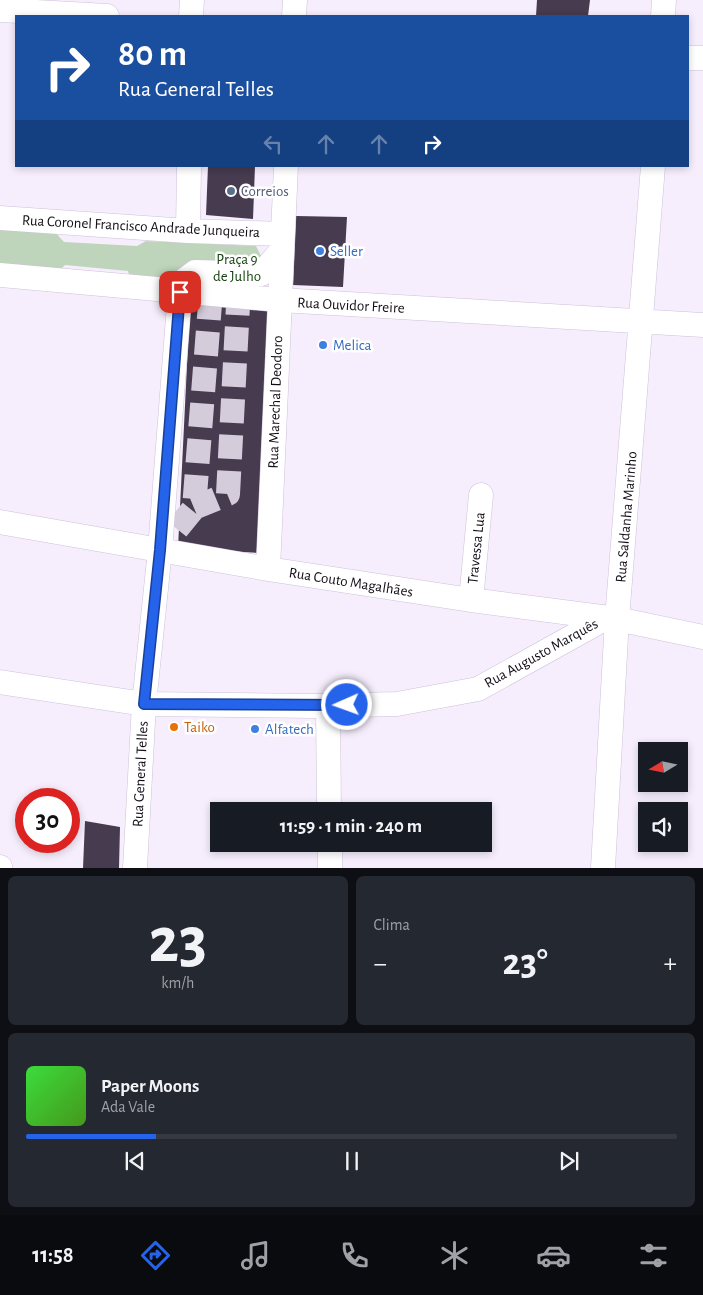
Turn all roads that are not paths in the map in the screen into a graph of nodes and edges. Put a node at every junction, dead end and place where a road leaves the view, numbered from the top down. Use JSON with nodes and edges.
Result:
{"nodes":[{"id":1,"x":192,"y":0,"type":"edge"},
{"id":2,"x":295,"y":0,"type":"edge"},
{"id":3,"x":664,"y":0,"type":"edge"},
{"id":4,"x":0,"y":10,"type":"edge"},
{"id":5,"x":89,"y":15,"type":"edge"},
{"id":6,"x":191,"y":15,"type":"edge"},
{"id":7,"x":294,"y":15,"type":"edge"},
{"id":8,"x":663,"y":15,"type":"edge"},
{"id":9,"x":689,"y":58,"type":"edge"},
{"id":10,"x":703,"y":58,"type":"edge"},
{"id":11,"x":189,"y":167,"type":"edge"},
{"id":12,"x":286,"y":167,"type":"edge"},
{"id":13,"x":653,"y":167,"type":"edge"},
{"id":14,"x":0,"y":218,"type":"edge"},
{"id":15,"x":188,"y":231,"type":"junction"},
{"id":16,"x":282,"y":242,"type":"junction"},
{"id":17,"x":0,"y":275,"type":"edge"},
{"id":18,"x":180,"y":292,"type":"junction"},
{"id":19,"x":280,"y":300,"type":"junction"},
{"id":20,"x":642,"y":321,"type":"junction"},
{"id":21,"x":703,"y":325,"type":"edge"},
{"id":22,"x":481,"y":496,"type":"dead end"},
{"id":23,"x":0,"y":522,"type":"edge"},
{"id":24,"x":177,"y":528,"type":"tunnel mouth"},
{"id":25,"x":160,"y":550,"type":"junction"},
{"id":26,"x":268,"y":569,"type":"junction"},
{"id":27,"x":471,"y":600,"type":"junction"},
{"id":28,"x":612,"y":618,"type":"junction"},
{"id":29,"x":703,"y":637,"type":"edge"},
{"id":30,"x":0,"y":682,"type":"edge"},
{"id":31,"x":144,"y":704,"type":"junction"},
{"id":32,"x":328,"y":706,"type":"junction"},
{"id":33,"x":329,"y":802,"type":"edge"},
{"id":34,"x":136,"y":868,"type":"edge"},
{"id":35,"x":603,"y":868,"type":"edge"}],
"edges":[{"from":1,"to":6,"type":"street"},
{"from":2,"to":7,"type":"street"},
{"from":3,"to":8,"type":"street"},
{"from":4,"to":5,"type":"street"},
{"from":9,"to":10,"type":"street"},
{"from":11,"to":15,"type":"street"},
{"from":12,"to":16,"type":"street","name":"Rua Marechal Deodoro"},
{"from":13,"to":20,"type":"street","name":"Rua Saldanha Marinho"},
{"from":14,"to":15,"type":"street","name":"Rua Coronel Francisco Andrade Junqueira"},
{"from":15,"to":16,"type":"street","name":"Rua Coronel Francisco Andrade Junqueira"},
{"from":16,"to":18,"type":"street"},
{"from":16,"to":19,"type":"street","name":"Rua Marechal Deodoro"},
{"from":17,"to":18,"type":"street","name":"Rua Ouvidor Freire"},
{"from":18,"to":19,"type":"street","name":"Rua Ouvidor Freire"},
{"from":18,"to":25,"type":"street","name":"Rua General Telles"},
{"from":19,"to":20,"type":"street","name":"Rua Ouvidor Freire"},
{"from":19,"to":26,"type":"street","name":"Rua Marechal Deodoro"},
{"from":20,"to":21,"type":"street","name":"Rua Ouvidor Freire"},
{"from":20,"to":28,"type":"street","name":"Rua Saldanha Marinho"},
{"from":22,"to":27,"type":"street","name":"Travessa Lua"},
{"from":23,"to":25,"type":"street","name":"Rua Couto Magalhães"},
{"from":24,"to":25,"type":"street"},
{"from":25,"to":26,"type":"street","name":"Rua Couto Magalhães"},
{"from":25,"to":31,"type":"street","name":"Rua General Telles"},
{"from":26,"to":27,"type":"street","name":"Rua Couto Magalhães"},
{"from":27,"to":28,"type":"street","name":"Rua Couto Magalhães"},
{"from":28,"to":29,"type":"street","name":"Rua Couto Magalhães"},
{"from":28,"to":32,"type":"street","name":"Rua Augusto Marquês"},
{"from":28,"to":35,"type":"street","name":"Rua Saldanha Marinho"},
{"from":30,"to":31,"type":"street","name":"Rua Augusto Marquês"},
{"from":31,"to":32,"type":"street","name":"Rua Augusto Marquês"},
{"from":31,"to":34,"type":"street","name":"Rua General Telles"},
{"from":32,"to":33,"type":"street"}]}
